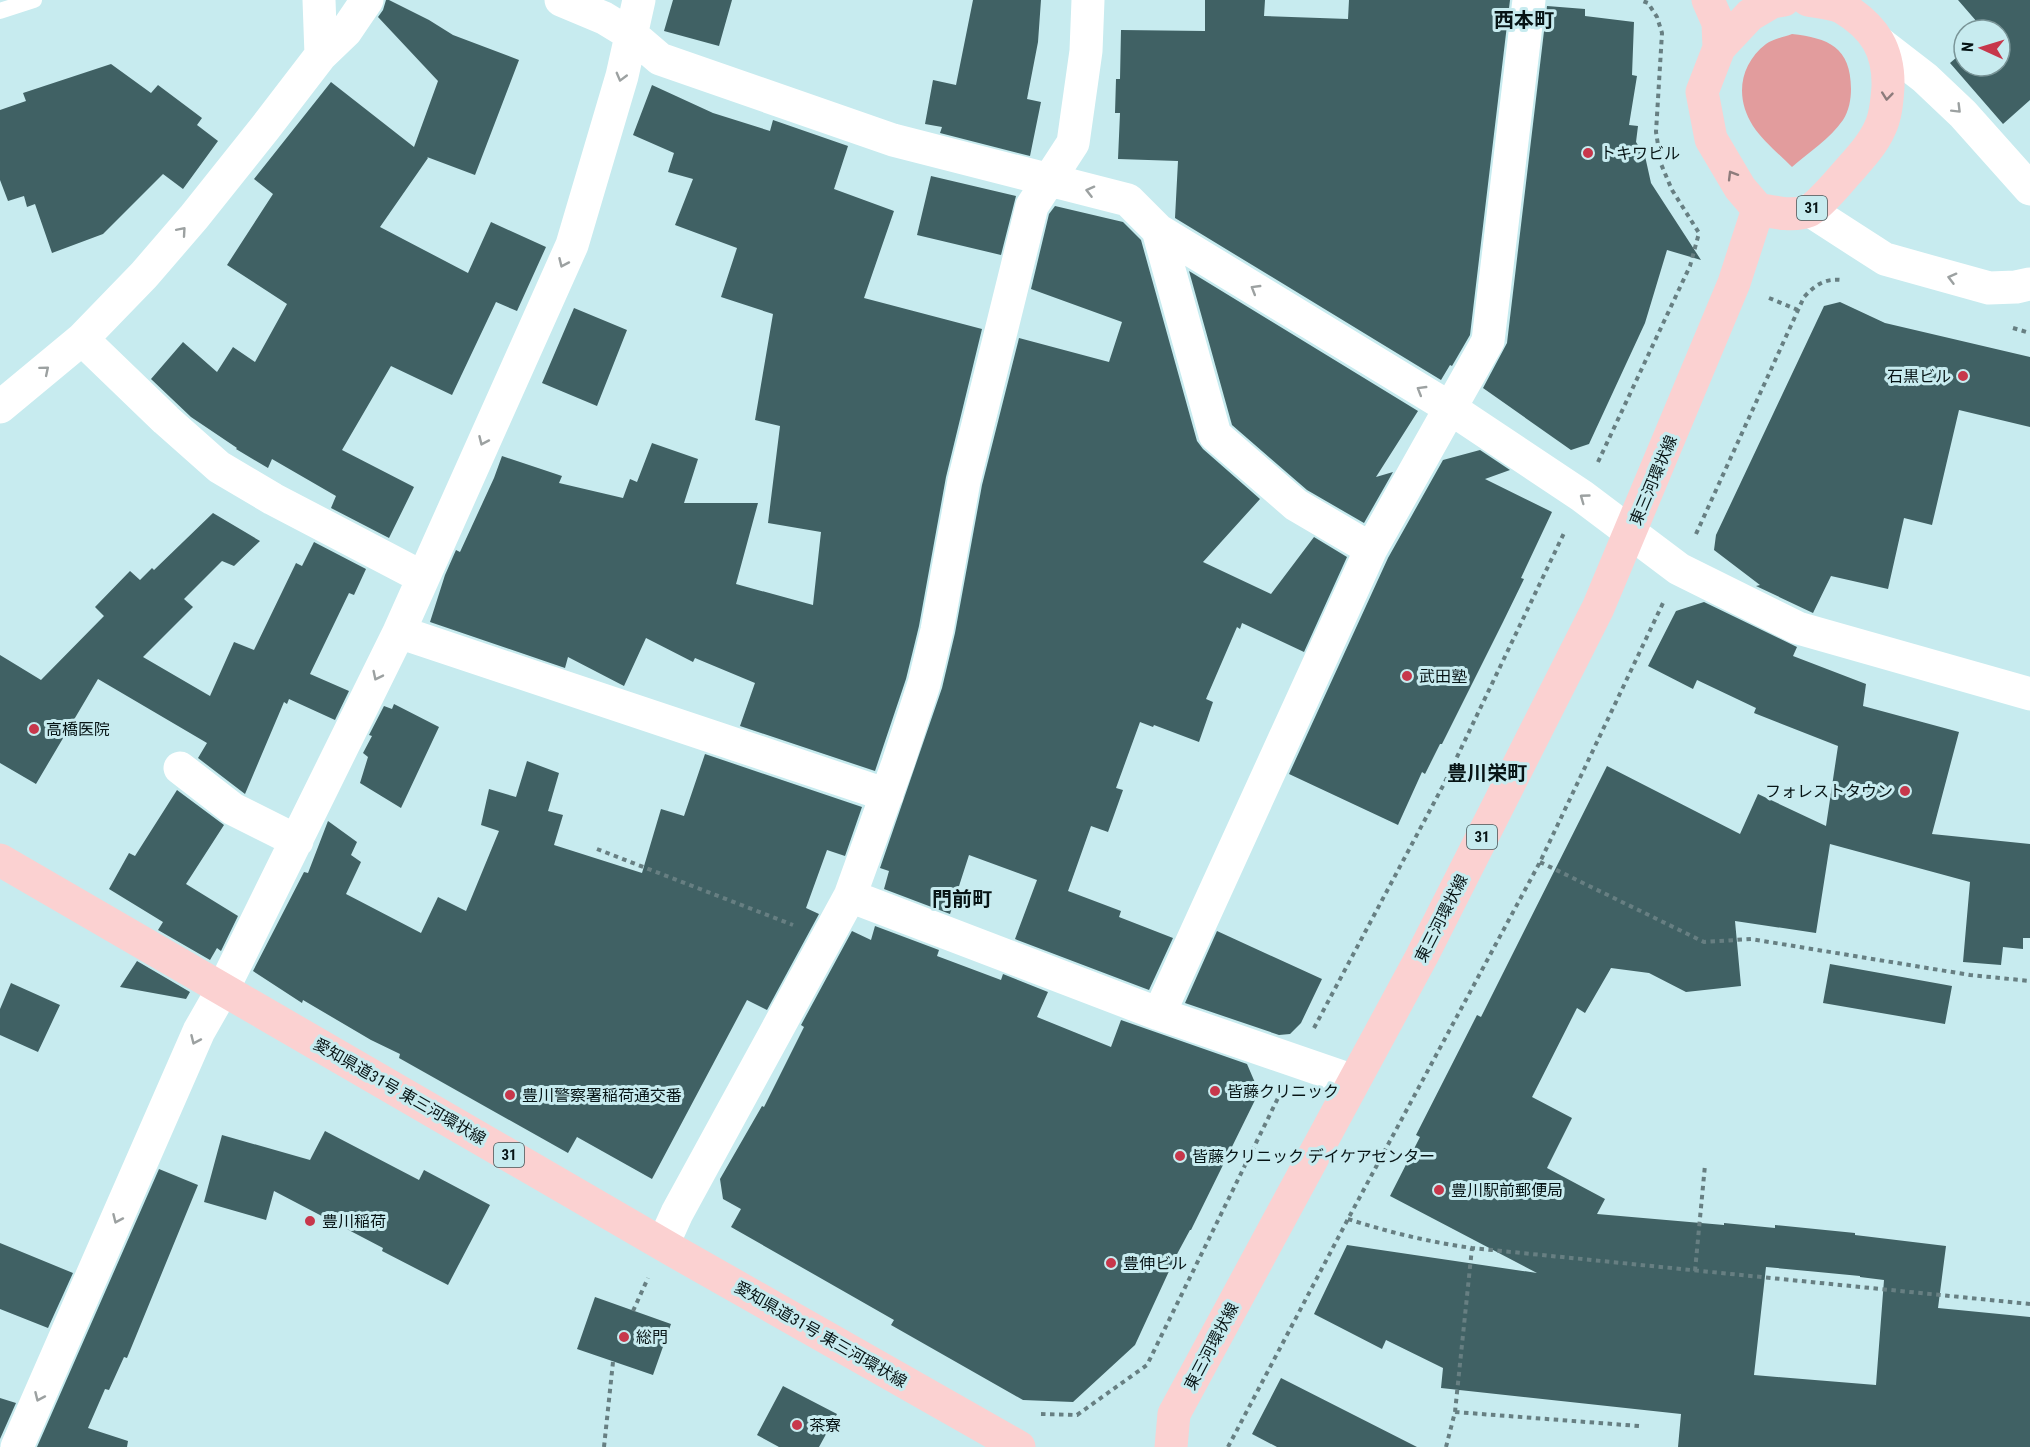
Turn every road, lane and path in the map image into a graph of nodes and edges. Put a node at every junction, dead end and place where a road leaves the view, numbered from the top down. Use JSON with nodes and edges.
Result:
{"nodes":[{"id":1,"x":34,"y":0,"type":"edge"},
{"id":2,"x":319,"y":0,"type":"edge"},
{"id":3,"x":367,"y":0,"type":"edge"},
{"id":4,"x":561,"y":0,"type":"edge"},
{"id":5,"x":639,"y":0,"type":"edge"},
{"id":6,"x":1088,"y":0,"type":"edge"},
{"id":7,"x":1529,"y":0,"type":"edge"},
{"id":8,"x":1640,"y":0,"type":"edge"},
{"id":9,"x":1708,"y":0,"type":"edge"},
{"id":10,"x":1784,"y":0,"type":"edge"},
{"id":11,"x":1810,"y":0,"type":"edge"},
{"id":12,"x":1865,"y":0,"type":"edge"},
{"id":13,"x":0,"y":10,"type":"edge"},
{"id":14,"x":632,"y":35,"type":"junction"},
{"id":15,"x":1879,"y":42,"type":"junction"},
{"id":16,"x":1719,"y":48,"type":"junction"},
{"id":17,"x":321,"y":55,"type":"junction"},
{"id":18,"x":1048,"y":180,"type":"junction"},
{"id":19,"x":2030,"y":189,"type":"edge"},
{"id":20,"x":1758,"y":209,"type":"junction"},
{"id":21,"x":1809,"y":210,"type":"junction"},
{"id":22,"x":1158,"y":230,"type":"junction"},
{"id":23,"x":1845,"y":280,"type":"dead end"},
{"id":24,"x":2030,"y":284,"type":"edge"},
{"id":25,"x":1989,"y":288,"type":"junction"},
{"id":26,"x":2030,"y":300,"type":"edge"},
{"id":27,"x":2008,"y":326,"type":"dead end"},
{"id":28,"x":2030,"y":333,"type":"edge"},
{"id":29,"x":82,"y":339,"type":"junction"},
{"id":30,"x":0,"y":407,"type":"edge"},
{"id":31,"x":1450,"y":408,"type":"junction"},
{"id":32,"x":1582,"y":496,"type":"junction"},
{"id":33,"x":1631,"y":533,"type":"junction"},
{"id":34,"x":1371,"y":549,"type":"junction"},
{"id":35,"x":1679,"y":569,"type":"junction"},
{"id":36,"x":422,"y":577,"type":"junction"},
{"id":37,"x":399,"y":632,"type":"junction"},
{"id":38,"x":2030,"y":694,"type":"edge"},
{"id":39,"x":180,"y":768,"type":"dead end"},
{"id":40,"x":887,"y":795,"type":"junction"},
{"id":41,"x":297,"y":840,"type":"junction"},
{"id":42,"x":597,"y":849,"type":"dead end"},
{"id":43,"x":0,"y":860,"type":"edge"},
{"id":44,"x":1540,"y":862,"type":"junction"},
{"id":45,"x":850,"y":896,"type":"junction"},
{"id":46,"x":826,"y":938,"type":"junction"},
{"id":47,"x":2030,"y":981,"type":"edge"},
{"id":48,"x":224,"y":989,"type":"junction"},
{"id":49,"x":1159,"y":1014,"type":"junction"},
{"id":50,"x":1296,"y":1061,"type":"junction"},
{"id":51,"x":1354,"y":1081,"type":"junction"},
{"id":52,"x":1705,"y":1165,"type":"dead end"},
{"id":53,"x":1347,"y":1219,"type":"junction"},
{"id":54,"x":663,"y":1244,"type":"junction"},
{"id":55,"x":1472,"y":1248,"type":"junction"},
{"id":56,"x":1695,"y":1271,"type":"junction"},
{"id":57,"x":649,"y":1276,"type":"dead end"},
{"id":58,"x":2030,"y":1304,"type":"edge"},
{"id":59,"x":633,"y":1311,"type":"dead end"},
{"id":60,"x":613,"y":1362,"type":"dead end"},
{"id":61,"x":1455,"y":1412,"type":"junction"},
{"id":62,"x":1035,"y":1414,"type":"dead end"},
{"id":63,"x":1639,"y":1426,"type":"dead end"},
{"id":64,"x":17,"y":1447,"type":"edge"},
{"id":65,"x":604,"y":1447,"type":"edge"},
{"id":66,"x":1019,"y":1447,"type":"edge"},
{"id":67,"x":1172,"y":1447,"type":"edge"},
{"id":68,"x":1228,"y":1447,"type":"edge"},
{"id":69,"x":1446,"y":1447,"type":"edge"}],
"edges":[{"from":1,"to":13,"type":"lane"},
{"from":2,"to":17,"type":"street"},
{"from":3,"to":17,"type":"street"},
{"from":4,"to":14,"type":"street"},
{"from":5,"to":14,"type":"street"},
{"from":6,"to":18,"type":"street"},
{"from":7,"to":31,"type":"street"},
{"from":8,"to":32,"type":"path"},
{"from":9,"to":16,"type":"main road"},
{"from":10,"to":16,"type":"main road"},
{"from":11,"to":15,"type":"main road"},
{"from":12,"to":15,"type":"street"},
{"from":14,"to":18,"type":"street"},
{"from":14,"to":36,"type":"street","one_way":true},
{"from":15,"to":19,"type":"street","one_way":true},
{"from":15,"to":21,"type":"main road","number":"31","one_way":true},
{"from":20,"to":16,"type":"main road","one_way":true},
{"from":29,"to":17,"type":"street","one_way":true},
{"from":22,"to":18,"type":"street","one_way":true},
{"from":18,"to":40,"type":"street"},
{"from":20,"to":21,"type":"main road","number":"31"},
{"from":20,"to":33,"type":"main road","name":"東三河環状線","number":"31"},
{"from":25,"to":21,"type":"street","one_way":true},
{"from":31,"to":22,"type":"street","one_way":true},
{"from":22,"to":34,"type":"street"},
{"from":23,"to":35,"type":"path"},
{"from":24,"to":25,"type":"street"},
{"from":25,"to":26,"type":"street"},
{"from":27,"to":28,"type":"path"},
{"from":30,"to":29,"type":"street","one_way":true},
{"from":29,"to":36,"type":"street"},
{"from":31,"to":32,"type":"street"},
{"from":31,"to":34,"type":"street"},
{"from":33,"to":32,"type":"street","one_way":true},
{"from":32,"to":50,"type":"path"},
{"from":33,"to":35,"type":"street"},
{"from":33,"to":51,"type":"main road","name":"東三河環状線","number":"31"},
{"from":34,"to":49,"type":"street"},
{"from":35,"to":38,"type":"street"},
{"from":35,"to":44,"type":"path"},
{"from":36,"to":37,"type":"street"},
{"from":37,"to":40,"type":"street"},
{"from":37,"to":41,"type":"street","one_way":true},
{"from":39,"to":41,"type":"street"},
{"from":40,"to":45,"type":"street"},
{"from":41,"to":48,"type":"street"},
{"from":42,"to":46,"type":"path"},
{"from":43,"to":48,"type":"main road","name":"愛知県道31号 東三河環状線","number":"31"},
{"from":44,"to":47,"type":"path"},
{"from":44,"to":53,"type":"path"},
{"from":45,"to":46,"type":"street"},
{"from":45,"to":49,"type":"street"},
{"from":46,"to":54,"type":"street"},
{"from":48,"to":54,"type":"main road","name":"愛知県道31号 東三河環状線","number":"31"},
{"from":48,"to":64,"type":"street","one_way":true},
{"from":49,"to":50,"type":"street"},
{"from":50,"to":51,"type":"street"},
{"from":50,"to":62,"type":"path"},
{"from":51,"to":67,"type":"main road","name":"東三河環状線","number":"31"},
{"from":52,"to":56,"type":"path"},
{"from":53,"to":55,"type":"path"},
{"from":53,"to":68,"type":"path"},
{"from":54,"to":66,"type":"main road","name":"愛知県道31号 東三河環状線","number":"31"},
{"from":55,"to":56,"type":"path"},
{"from":55,"to":61,"type":"path"},
{"from":56,"to":58,"type":"path"},
{"from":57,"to":59,"type":"path"},
{"from":60,"to":65,"type":"path"},
{"from":61,"to":63,"type":"path"},
{"from":61,"to":69,"type":"path"}]}
